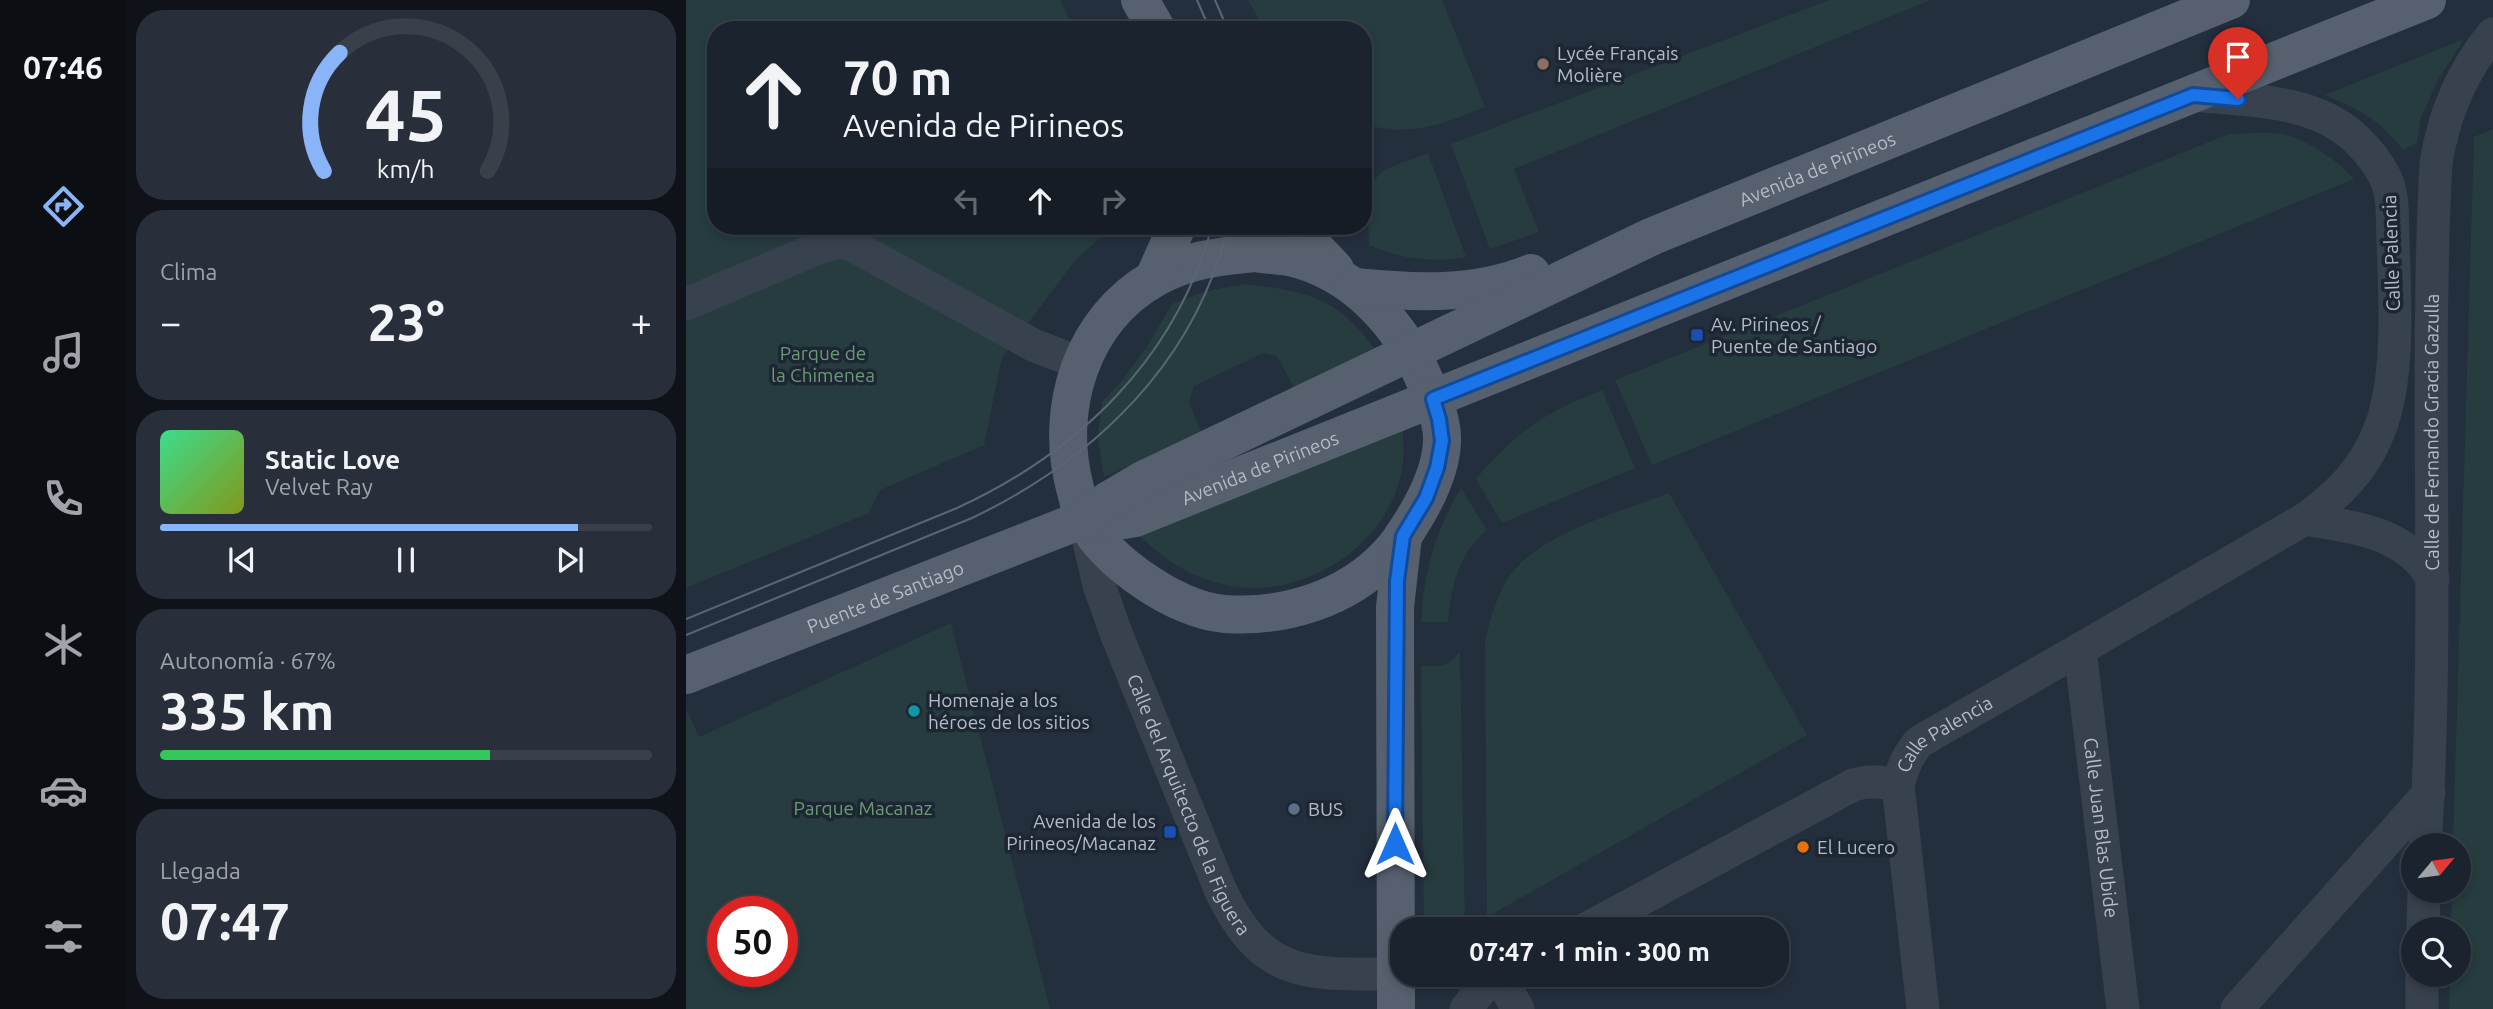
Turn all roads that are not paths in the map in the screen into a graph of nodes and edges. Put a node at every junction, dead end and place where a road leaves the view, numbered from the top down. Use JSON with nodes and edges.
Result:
{"nodes":[{"id":1,"x":1140,"y":0,"type":"edge"},
{"id":2,"x":2231,"y":0,"type":"edge"},
{"id":3,"x":2427,"y":0,"type":"edge"},
{"id":4,"x":1152,"y":21,"type":"edge"},
{"id":5,"x":2493,"y":34,"type":"edge"},
{"id":6,"x":2193,"y":95,"type":"junction"},
{"id":7,"x":1173,"y":235,"type":"edge"},
{"id":8,"x":1302,"y":235,"type":"edge"},
{"id":9,"x":1653,"y":236,"type":"junction"},
{"id":10,"x":1154,"y":278,"type":"junction"},
{"id":11,"x":1354,"y":287,"type":"junction"},
{"id":12,"x":686,"y":304,"type":"edge"},
{"id":13,"x":1410,"y":352,"type":"junction"},
{"id":14,"x":1080,"y":363,"type":"junction"},
{"id":15,"x":1433,"y":399,"type":"junction"},
{"id":16,"x":1084,"y":519,"type":"junction"},
{"id":17,"x":2305,"y":519,"type":"junction"},
{"id":18,"x":1403,"y":536,"type":"junction"},
{"id":19,"x":2433,"y":579,"type":"junction"},
{"id":20,"x":2080,"y":649,"type":"junction"},
{"id":21,"x":686,"y":676,"type":"edge"},
{"id":22,"x":1898,"y":785,"type":"junction"},
{"id":23,"x":2429,"y":793,"type":"junction"},
{"id":24,"x":2427,"y":833,"type":"edge"},
{"id":25,"x":1397,"y":917,"type":"edge"},
{"id":26,"x":1608,"y":917,"type":"edge"},
{"id":27,"x":1390,"y":984,"type":"edge"},
{"id":28,"x":1483,"y":987,"type":"edge"},
{"id":29,"x":1501,"y":987,"type":"edge"},
{"id":30,"x":2422,"y":987,"type":"edge"},
{"id":31,"x":1466,"y":1009,"type":"edge"},
{"id":32,"x":1518,"y":1009,"type":"edge"},
{"id":33,"x":1923,"y":1009,"type":"edge"},
{"id":34,"x":2123,"y":1009,"type":"edge"},
{"id":35,"x":2237,"y":1009,"type":"edge"},
{"id":36,"x":2422,"y":1009,"type":"edge"}],
"edges":[{"from":1,"to":4,"type":"main road"},
{"from":2,"to":9,"type":"main road","name":"Avenida de Pirineos"},
{"from":3,"to":6,"type":"main road","name":"Avenida de Pirineos"},
{"from":5,"to":19,"type":"street","name":"Calle de Fernando Gracia Gazulla"},
{"from":6,"to":15,"type":"main road","name":"Avenida de Pirineos"},
{"from":6,"to":17,"type":"street","name":"Calle Palencia"},
{"from":7,"to":10,"type":"main road"},
{"from":8,"to":11,"type":"main road"},
{"from":9,"to":11,"type":"main road"},
{"from":9,"to":13,"type":"main road","name":"Avenida de Pirineos"},
{"from":10,"to":11,"type":"main road"},
{"from":10,"to":14,"type":"main road"},
{"from":11,"to":13,"type":"main road"},
{"from":12,"to":14,"type":"street"},
{"from":13,"to":15,"type":"main road"},
{"from":13,"to":16,"type":"main road","name":"Avenida de Pirineos"},
{"from":14,"to":16,"type":"main road"},
{"from":15,"to":16,"type":"main road","name":"Avenida de Pirineos"},
{"from":15,"to":18,"type":"main road"},
{"from":16,"to":18,"type":"main road"},
{"from":16,"to":21,"type":"main road","name":"Puente de Santiago"},
{"from":16,"to":27,"type":"street","name":"Calle del Arquitecto de la Figuera"},
{"from":17,"to":19,"type":"street"},
{"from":17,"to":20,"type":"street","name":"Calle Palencia"},
{"from":18,"to":25,"type":"main road","name":"Calle del Arquitecto de la Figuera"},
{"from":19,"to":23,"type":"street","name":"Calle de Fernando Gracia Gazulla"},
{"from":20,"to":22,"type":"street","name":"Calle Palencia"},
{"from":20,"to":34,"type":"street","name":"Calle Juan Blas Ubide"},
{"from":22,"to":26,"type":"street","name":"Calle Palencia"},
{"from":22,"to":33,"type":"street"},
{"from":23,"to":24,"type":"street","name":"Calle de Fernando Gracia Gazulla"},
{"from":23,"to":35,"type":"street"},
{"from":28,"to":31,"type":"street"},
{"from":29,"to":32,"type":"street"},
{"from":30,"to":36,"type":"street"}]}
